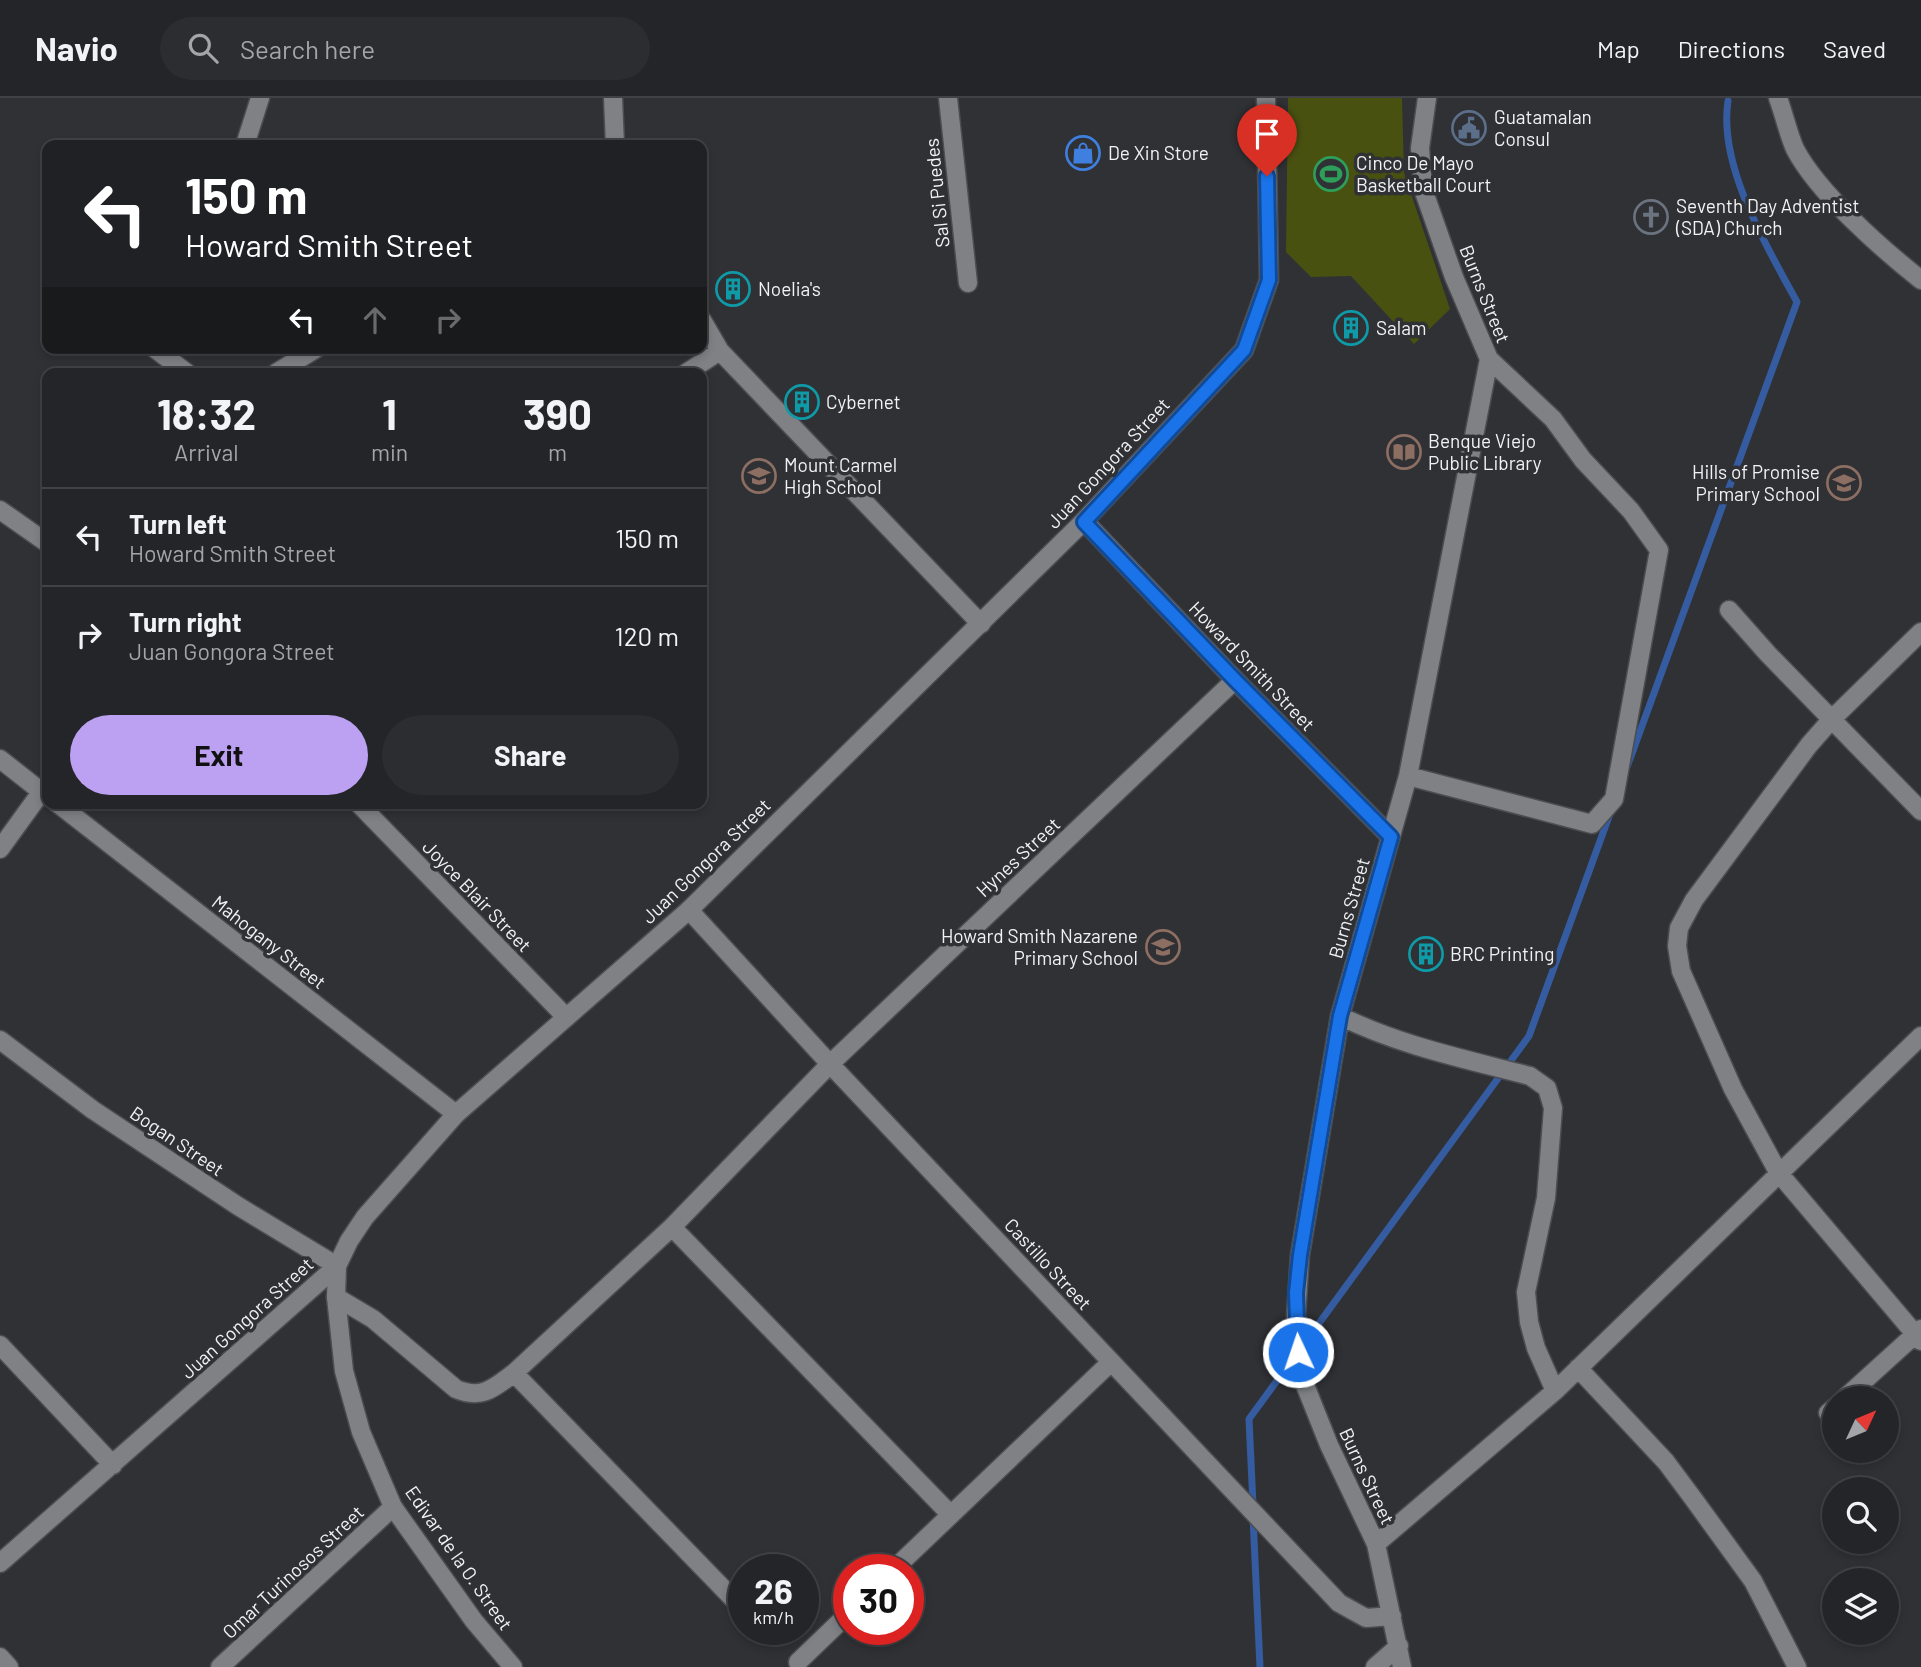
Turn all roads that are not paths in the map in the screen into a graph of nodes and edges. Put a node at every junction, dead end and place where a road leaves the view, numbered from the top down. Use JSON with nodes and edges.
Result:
{"nodes":[{"id":1,"x":260,"y":98,"type":"edge"},
{"id":2,"x":613,"y":98,"type":"edge"},
{"id":3,"x":948,"y":98,"type":"edge"},
{"id":4,"x":1266,"y":98,"type":"edge"},
{"id":5,"x":1427,"y":98,"type":"edge"},
{"id":6,"x":1778,"y":98,"type":"edge"},
{"id":7,"x":246,"y":140,"type":"edge"},
{"id":8,"x":615,"y":140,"type":"edge"},
{"id":9,"x":1921,"y":280,"type":"edge"},
{"id":10,"x":968,"y":283,"type":"dead end"},
{"id":11,"x":707,"y":329,"type":"edge"},
{"id":12,"x":720,"y":351,"type":"junction"},
{"id":13,"x":162,"y":354,"type":"edge"},
{"id":14,"x":307,"y":354,"type":"edge"},
{"id":15,"x":1489,"y":359,"type":"junction"},
{"id":16,"x":180,"y":368,"type":"edge"},
{"id":17,"x":284,"y":368,"type":"edge"},
{"id":18,"x":694,"y":368,"type":"edge"},
{"id":19,"x":0,"y":510,"type":"edge"},
{"id":20,"x":1084,"y":522,"type":"junction"},
{"id":21,"x":42,"y":539,"type":"edge"},
{"id":22,"x":1729,"y":610,"type":"dead end"},
{"id":23,"x":981,"y":624,"type":"junction"},
{"id":24,"x":1921,"y":632,"type":"edge"},
{"id":25,"x":1235,"y":680,"type":"junction"},
{"id":26,"x":1831,"y":720,"type":"junction"},
{"id":27,"x":0,"y":759,"type":"edge"},
{"id":28,"x":1408,"y":776,"type":"junction"},
{"id":29,"x":42,"y":791,"type":"edge"},
{"id":30,"x":42,"y":797,"type":"edge"},
{"id":31,"x":65,"y":809,"type":"edge"},
{"id":32,"x":364,"y":809,"type":"edge"},
{"id":33,"x":1921,"y":811,"type":"edge"},
{"id":34,"x":1391,"y":837,"type":"junction"},
{"id":35,"x":0,"y":849,"type":"edge"},
{"id":36,"x":689,"y":910,"type":"junction"},
{"id":37,"x":1340,"y":1016,"type":"junction"},
{"id":38,"x":566,"y":1017,"type":"junction"},
{"id":39,"x":1921,"y":1036,"type":"edge"},
{"id":40,"x":0,"y":1040,"type":"edge"},
{"id":41,"x":830,"y":1064,"type":"junction"},
{"id":42,"x":456,"y":1114,"type":"junction"},
{"id":43,"x":1779,"y":1172,"type":"junction"},
{"id":44,"x":672,"y":1227,"type":"junction"},
{"id":45,"x":337,"y":1266,"type":"junction"},
{"id":46,"x":335,"y":1297,"type":"junction"},
{"id":47,"x":1919,"y":1335,"type":"edge"},
{"id":48,"x":0,"y":1345,"type":"edge"},
{"id":49,"x":1111,"y":1362,"type":"junction"},
{"id":50,"x":1578,"y":1368,"type":"junction"},
{"id":51,"x":514,"y":1373,"type":"junction"},
{"id":52,"x":1859,"y":1386,"type":"edge"},
{"id":53,"x":1555,"y":1391,"type":"junction"},
{"id":54,"x":113,"y":1465,"type":"junction"},
{"id":55,"x":393,"y":1507,"type":"junction"},
{"id":56,"x":950,"y":1514,"type":"junction"},
{"id":57,"x":1376,"y":1544,"type":"junction"},
{"id":58,"x":909,"y":1554,"type":"edge"},
{"id":59,"x":0,"y":1563,"type":"edge"},
{"id":60,"x":728,"y":1593,"type":"edge"},
{"id":61,"x":1392,"y":1616,"type":"junction"},
{"id":62,"x":833,"y":1628,"type":"edge"},
{"id":63,"x":1399,"y":1646,"type":"junction"},
{"id":64,"x":0,"y":1657,"type":"edge"},
{"id":65,"x":798,"y":1662,"type":"dead end"},
{"id":66,"x":9,"y":1667,"type":"edge"},
{"id":67,"x":220,"y":1667,"type":"edge"},
{"id":68,"x":513,"y":1667,"type":"edge"},
{"id":69,"x":1375,"y":1667,"type":"edge"},
{"id":70,"x":1402,"y":1667,"type":"edge"},
{"id":71,"x":1797,"y":1667,"type":"edge"}],
"edges":[{"from":1,"to":7,"type":"street"},
{"from":2,"to":8,"type":"street"},
{"from":3,"to":10,"type":"street","name":"Sal Si Puedes"},
{"from":4,"to":20,"type":"street","name":"Juan Gongora Street"},
{"from":5,"to":15,"type":"street","name":"Burns Street"},
{"from":6,"to":9,"type":"street"},
{"from":11,"to":12,"type":"street"},
{"from":12,"to":18,"type":"street"},
{"from":12,"to":23,"type":"street"},
{"from":13,"to":16,"type":"street"},
{"from":14,"to":17,"type":"street"},
{"from":15,"to":28,"type":"street","name":"Burns Street"},
{"from":15,"to":28,"type":"street"},
{"from":19,"to":21,"type":"street"},
{"from":20,"to":23,"type":"street","name":"Juan Gongora Street"},
{"from":20,"to":25,"type":"street","name":"Howard Smith Street"},
{"from":22,"to":26,"type":"street"},
{"from":23,"to":36,"type":"street","name":"Juan Gongora Street"},
{"from":24,"to":26,"type":"street"},
{"from":25,"to":34,"type":"street","name":"Howard Smith Street"},
{"from":25,"to":41,"type":"street","name":"Hynes Street"},
{"from":26,"to":33,"type":"street"},
{"from":26,"to":43,"type":"street"},
{"from":27,"to":29,"type":"street"},
{"from":28,"to":34,"type":"street","name":"Burns Street"},
{"from":30,"to":35,"type":"street"},
{"from":31,"to":42,"type":"street","name":"Mahogany Street"},
{"from":32,"to":38,"type":"street","name":"Joyce Blair Street"},
{"from":34,"to":37,"type":"street","name":"Burns Street"},
{"from":36,"to":38,"type":"street","name":"Juan Gongora Street"},
{"from":36,"to":41,"type":"street","name":"Castillo Street"},
{"from":37,"to":53,"type":"street"},
{"from":37,"to":57,"type":"street","name":"Burns Street"},
{"from":38,"to":42,"type":"street","name":"Juan Gongora Street"},
{"from":39,"to":43,"type":"street"},
{"from":40,"to":45,"type":"street","name":"Bogan Street"},
{"from":41,"to":44,"type":"street","name":"Hynes Street"},
{"from":41,"to":49,"type":"street","name":"Castillo Street"},
{"from":42,"to":45,"type":"street","name":"Juan Gongora Street"},
{"from":43,"to":47,"type":"street"},
{"from":43,"to":50,"type":"street"},
{"from":44,"to":51,"type":"street","name":"Hynes Street"},
{"from":44,"to":56,"type":"street"},
{"from":45,"to":46,"type":"street","name":"Edivar de la O. Street"},
{"from":45,"to":54,"type":"street","name":"Juan Gongora Street"},
{"from":46,"to":51,"type":"street","name":"Hynes Street"},
{"from":46,"to":55,"type":"street","name":"Edivar de la O. Street"},
{"from":47,"to":52,"type":"street"},
{"from":48,"to":54,"type":"street"},
{"from":49,"to":56,"type":"street"},
{"from":49,"to":61,"type":"street","name":"Castillo Street"},
{"from":50,"to":53,"type":"street"},
{"from":50,"to":71,"type":"street"},
{"from":51,"to":60,"type":"street"},
{"from":53,"to":57,"type":"street"},
{"from":54,"to":59,"type":"street","name":"Juan Gongora Street"},
{"from":55,"to":67,"type":"street","name":"Omar Turinosos Street"},
{"from":55,"to":68,"type":"street","name":"Edivar de la O. Street"},
{"from":56,"to":58,"type":"street"},
{"from":57,"to":61,"type":"street","name":"Burns Street"},
{"from":61,"to":63,"type":"street","name":"Burns Street"},
{"from":62,"to":65,"type":"street"},
{"from":63,"to":69,"type":"street"},
{"from":63,"to":70,"type":"street","name":"Burns Street"},
{"from":64,"to":66,"type":"street"}]}
